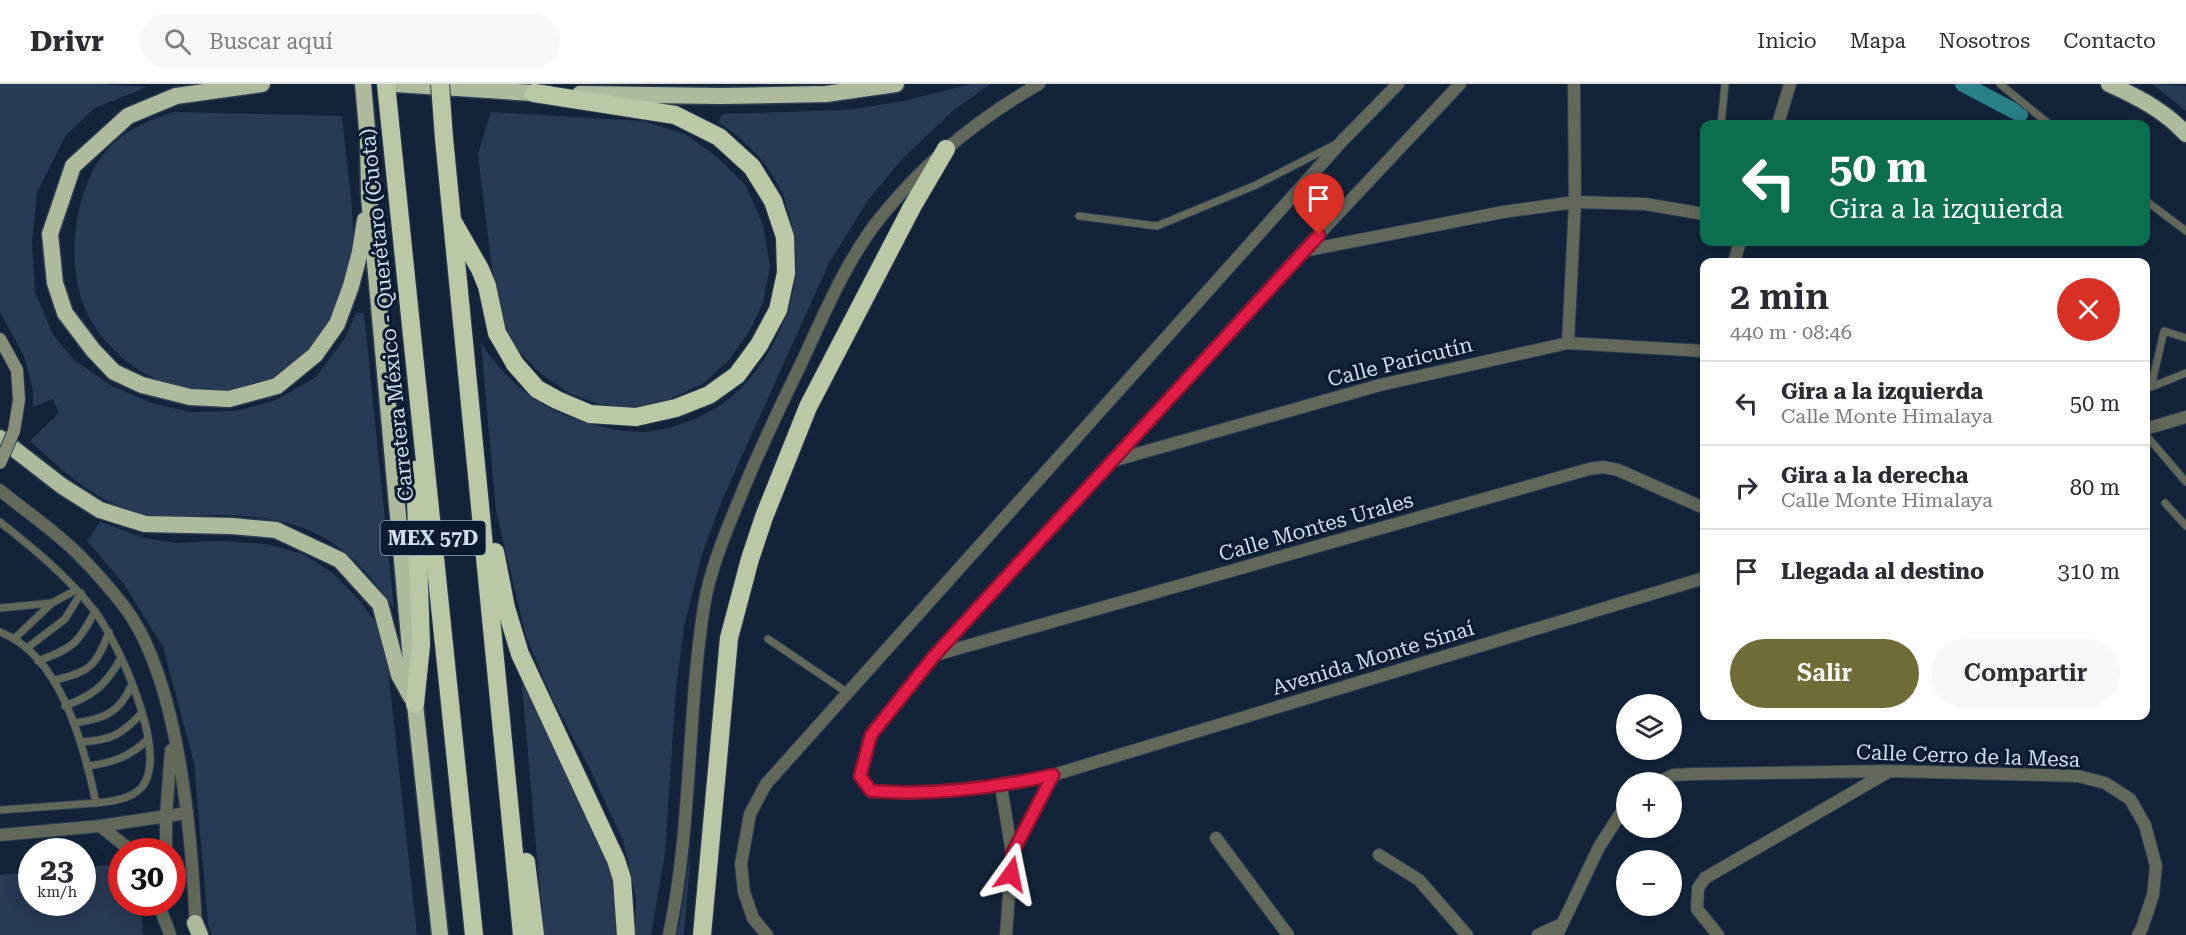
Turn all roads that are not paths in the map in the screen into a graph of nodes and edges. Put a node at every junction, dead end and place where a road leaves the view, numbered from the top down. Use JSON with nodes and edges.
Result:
{"nodes":[{"id":1,"x":262,"y":84,"type":"edge"},
{"id":2,"x":363,"y":84,"type":"edge"},
{"id":3,"x":386,"y":84,"type":"edge"},
{"id":4,"x":396,"y":84,"type":"edge"},
{"id":5,"x":440,"y":84,"type":"edge"},
{"id":6,"x":896,"y":84,"type":"edge"},
{"id":7,"x":1039,"y":84,"type":"edge"},
{"id":8,"x":1398,"y":84,"type":"edge"},
{"id":9,"x":1574,"y":84,"type":"edge"},
{"id":10,"x":1725,"y":84,"type":"edge"},
{"id":11,"x":2001,"y":84,"type":"edge"},
{"id":12,"x":2109,"y":84,"type":"edge"},
{"id":13,"x":1459,"y":85,"type":"edge"},
{"id":14,"x":1788,"y":85,"type":"edge"},
{"id":15,"x":534,"y":93,"type":"junction"},
{"id":16,"x":1721,"y":120,"type":"edge"},
{"id":17,"x":1779,"y":120,"type":"edge"},
{"id":18,"x":2044,"y":120,"type":"edge"},
{"id":19,"x":2186,"y":134,"type":"edge"},
{"id":20,"x":1343,"y":140,"type":"junction"},
{"id":21,"x":946,"y":149,"type":"junction"},
{"id":22,"x":369,"y":196,"type":"junction"},
{"id":23,"x":1575,"y":202,"type":"junction"},
{"id":24,"x":2150,"y":204,"type":"edge"},
{"id":25,"x":1700,"y":213,"type":"edge"},
{"id":26,"x":1079,"y":216,"type":"dead end"},
{"id":27,"x":453,"y":222,"type":"junction"},
{"id":28,"x":2186,"y":231,"type":"edge"},
{"id":29,"x":1304,"y":251,"type":"junction"},
{"id":30,"x":2186,"y":338,"type":"edge"},
{"id":31,"x":0,"y":339,"type":"edge"},
{"id":32,"x":1568,"y":343,"type":"junction"},
{"id":33,"x":1700,"y":351,"type":"edge"},
{"id":34,"x":2186,"y":374,"type":"edge"},
{"id":35,"x":470,"y":397,"type":"junction"},
{"id":36,"x":2186,"y":417,"type":"edge"},
{"id":37,"x":421,"y":421,"type":"junction"},
{"id":38,"x":2150,"y":428,"type":"edge"},
{"id":39,"x":0,"y":438,"type":"edge"},
{"id":40,"x":2150,"y":440,"type":"edge"},
{"id":41,"x":1111,"y":462,"type":"junction"},
{"id":42,"x":0,"y":463,"type":"edge"},
{"id":43,"x":2186,"y":482,"type":"edge"},
{"id":44,"x":0,"y":490,"type":"edge"},
{"id":45,"x":2165,"y":503,"type":"dead end"},
{"id":46,"x":1700,"y":506,"type":"edge"},
{"id":47,"x":0,"y":522,"type":"edge"},
{"id":48,"x":2186,"y":526,"type":"edge"},
{"id":49,"x":1700,"y":579,"type":"edge"},
{"id":50,"x":78,"y":591,"type":"junction"},
{"id":51,"x":51,"y":603,"type":"junction"},
{"id":52,"x":0,"y":608,"type":"edge"},
{"id":53,"x":95,"y":611,"type":"junction"},
{"id":54,"x":0,"y":632,"type":"edge"},
{"id":55,"x":109,"y":632,"type":"junction"},
{"id":56,"x":15,"y":638,"type":"junction"},
{"id":57,"x":768,"y":639,"type":"dead end"},
{"id":58,"x":27,"y":648,"type":"junction"},
{"id":59,"x":934,"y":656,"type":"junction"},
{"id":60,"x":121,"y":658,"type":"junction"},
{"id":61,"x":38,"y":661,"type":"junction"},
{"id":62,"x":54,"y":680,"type":"junction"},
{"id":63,"x":132,"y":683,"type":"junction"},
{"id":64,"x":497,"y":692,"type":"junction"},
{"id":65,"x":849,"y":693,"type":"junction"},
{"id":66,"x":415,"y":704,"type":"junction"},
{"id":67,"x":65,"y":706,"type":"junction"},
{"id":68,"x":142,"y":713,"type":"junction"},
{"id":69,"x":74,"y":723,"type":"junction"},
{"id":70,"x":173,"y":731,"type":"junction"},
{"id":71,"x":148,"y":739,"type":"junction"},
{"id":72,"x":81,"y":742,"type":"junction"},
{"id":73,"x":87,"y":766,"type":"junction"},
{"id":74,"x":1890,"y":771,"type":"junction"},
{"id":75,"x":1053,"y":775,"type":"junction"},
{"id":76,"x":1682,"y":775,"type":"edge"},
{"id":77,"x":1001,"y":786,"type":"junction"},
{"id":78,"x":96,"y":803,"type":"junction"},
{"id":79,"x":0,"y":810,"type":"edge"},
{"id":80,"x":187,"y":813,"type":"junction"},
{"id":81,"x":166,"y":816,"type":"junction"},
{"id":82,"x":1616,"y":821,"type":"edge"},
{"id":83,"x":100,"y":826,"type":"junction"},
{"id":84,"x":0,"y":835,"type":"edge"},
{"id":85,"x":115,"y":838,"type":"edge"},
{"id":86,"x":166,"y":838,"type":"edge"},
{"id":87,"x":1216,"y":838,"type":"dead end"},
{"id":88,"x":1012,"y":854,"type":"junction"},
{"id":89,"x":1379,"y":855,"type":"dead end"},
{"id":90,"x":434,"y":879,"type":"junction"},
{"id":91,"x":163,"y":916,"type":"edge"},
{"id":92,"x":169,"y":916,"type":"edge"},
{"id":93,"x":1560,"y":929,"type":"edge"},
{"id":94,"x":197,"y":931,"type":"edge"},
{"id":95,"x":170,"y":935,"type":"edge"},
{"id":96,"x":428,"y":935,"type":"edge"},
{"id":97,"x":440,"y":935,"type":"edge"},
{"id":98,"x":474,"y":935,"type":"edge"},
{"id":99,"x":522,"y":935,"type":"edge"},
{"id":100,"x":535,"y":935,"type":"edge"},
{"id":101,"x":626,"y":935,"type":"edge"},
{"id":102,"x":669,"y":935,"type":"edge"},
{"id":103,"x":702,"y":935,"type":"edge"},
{"id":104,"x":767,"y":935,"type":"edge"},
{"id":105,"x":1006,"y":935,"type":"edge"},
{"id":106,"x":1288,"y":935,"type":"edge"},
{"id":107,"x":1467,"y":935,"type":"edge"},
{"id":108,"x":1538,"y":935,"type":"edge"},
{"id":109,"x":1718,"y":935,"type":"edge"},
{"id":110,"x":2138,"y":935,"type":"edge"}],
"edges":[{"from":1,"to":22,"type":"highway"},
{"from":2,"to":22,"type":"highway","name":"Carretera México - Querétaro (Cuota)"},
{"from":3,"to":37,"type":"highway","name":"Carretera México - Querétaro (Cuota)","number":"MEX 57D"},
{"from":4,"to":15,"type":"highway"},
{"from":5,"to":27,"type":"highway","number":"MEX 57D","bridge":true},
{"from":6,"to":15,"type":"highway"},
{"from":7,"to":21,"type":"street"},
{"from":8,"to":20,"type":"street"},
{"from":9,"to":23,"type":"street"},
{"from":10,"to":16,"type":"lane"},
{"from":11,"to":18,"type":"lane"},
{"from":12,"to":19,"type":"highway"},
{"from":13,"to":29,"type":"street"},
{"from":14,"to":17,"type":"street"},
{"from":15,"to":27,"type":"highway"},
{"from":20,"to":26,"type":"lane"},
{"from":20,"to":65,"type":"street"},
{"from":21,"to":102,"type":"street"},
{"from":21,"to":103,"type":"highway"},
{"from":22,"to":66,"type":"highway","name":"Carretera México - Querétaro (Cuota)"},
{"from":23,"to":25,"type":"street"},
{"from":23,"to":29,"type":"street"},
{"from":23,"to":32,"type":"street"},
{"from":24,"to":28,"type":"lane"},
{"from":27,"to":35,"type":"highway","number":"MEX 57D"},
{"from":29,"to":41,"type":"street"},
{"from":30,"to":34,"type":"lane"},
{"from":31,"to":42,"type":"main road","bridge":true},
{"from":32,"to":33,"type":"street","name":"Calle Paricutín"},
{"from":32,"to":41,"type":"street","name":"Calle Paricutín"},
{"from":35,"to":64,"type":"highway","number":"MEX 57D"},
{"from":35,"to":101,"type":"highway"},
{"from":36,"to":38,"type":"street"},
{"from":37,"to":66,"type":"highway"},
{"from":37,"to":98,"type":"highway","name":"Carretera México - Querétaro (Cuota)","number":"MEX 57D"},
{"from":39,"to":66,"type":"highway"},
{"from":40,"to":43,"type":"lane"},
{"from":41,"to":59,"type":"street"},
{"from":44,"to":70,"type":"street"},
{"from":45,"to":48,"type":"lane"},
{"from":46,"to":59,"type":"street","name":"Calle Montes Urales"},
{"from":47,"to":50,"type":"lane"},
{"from":49,"to":75,"type":"street","name":"Avenida Monte Sinaí"},
{"from":50,"to":51,"type":"lane"},
{"from":50,"to":53,"type":"lane"},
{"from":50,"to":58,"type":"lane"},
{"from":51,"to":52,"type":"lane"},
{"from":51,"to":56,"type":"lane"},
{"from":53,"to":55,"type":"lane"},
{"from":53,"to":61,"type":"lane"},
{"from":54,"to":56,"type":"lane"},
{"from":55,"to":60,"type":"lane"},
{"from":55,"to":62,"type":"lane"},
{"from":56,"to":58,"type":"lane"},
{"from":57,"to":65,"type":"lane"},
{"from":58,"to":61,"type":"lane"},
{"from":59,"to":77,"type":"street","name":"Avenida Monte Sinaí"},
{"from":60,"to":63,"type":"lane"},
{"from":60,"to":67,"type":"lane"},
{"from":61,"to":62,"type":"lane"},
{"from":62,"to":67,"type":"lane"},
{"from":63,"to":68,"type":"lane"},
{"from":63,"to":69,"type":"lane"},
{"from":64,"to":99,"type":"highway","number":"MEX 57D"},
{"from":64,"to":100,"type":"highway"},
{"from":65,"to":104,"type":"street"},
{"from":66,"to":90,"type":"highway","name":"Carretera México - Querétaro (Cuota)"},
{"from":67,"to":69,"type":"lane"},
{"from":68,"to":71,"type":"lane"},
{"from":68,"to":72,"type":"lane"},
{"from":69,"to":72,"type":"lane"},
{"from":70,"to":80,"type":"street"},
{"from":70,"to":81,"type":"street"},
{"from":71,"to":73,"type":"lane"},
{"from":71,"to":78,"type":"lane"},
{"from":72,"to":73,"type":"lane"},
{"from":73,"to":78,"type":"lane"},
{"from":74,"to":76,"type":"street","name":"Calle Cerro de la Mesa"},
{"from":74,"to":109,"type":"street"},
{"from":74,"to":110,"type":"street","name":"Calle Cerro de la Mesa"},
{"from":75,"to":77,"type":"street","name":"Avenida Monte Sinaí"},
{"from":75,"to":88,"type":"street"},
{"from":77,"to":88,"type":"street"},
{"from":78,"to":79,"type":"lane"},
{"from":80,"to":81,"type":"street"},
{"from":80,"to":94,"type":"street"},
{"from":81,"to":83,"type":"street"},
{"from":81,"to":86,"type":"street"},
{"from":82,"to":93,"type":"street"},
{"from":83,"to":84,"type":"street"},
{"from":83,"to":85,"type":"street"},
{"from":87,"to":106,"type":"street"},
{"from":88,"to":105,"type":"street"},
{"from":89,"to":107,"type":"street"},
{"from":90,"to":96,"type":"highway"},
{"from":90,"to":97,"type":"highway","name":"Carretera México - Querétaro (Cuota)"},
{"from":91,"to":95,"type":"street"},
{"from":92,"to":95,"type":"street"},
{"from":93,"to":108,"type":"street"}]}
